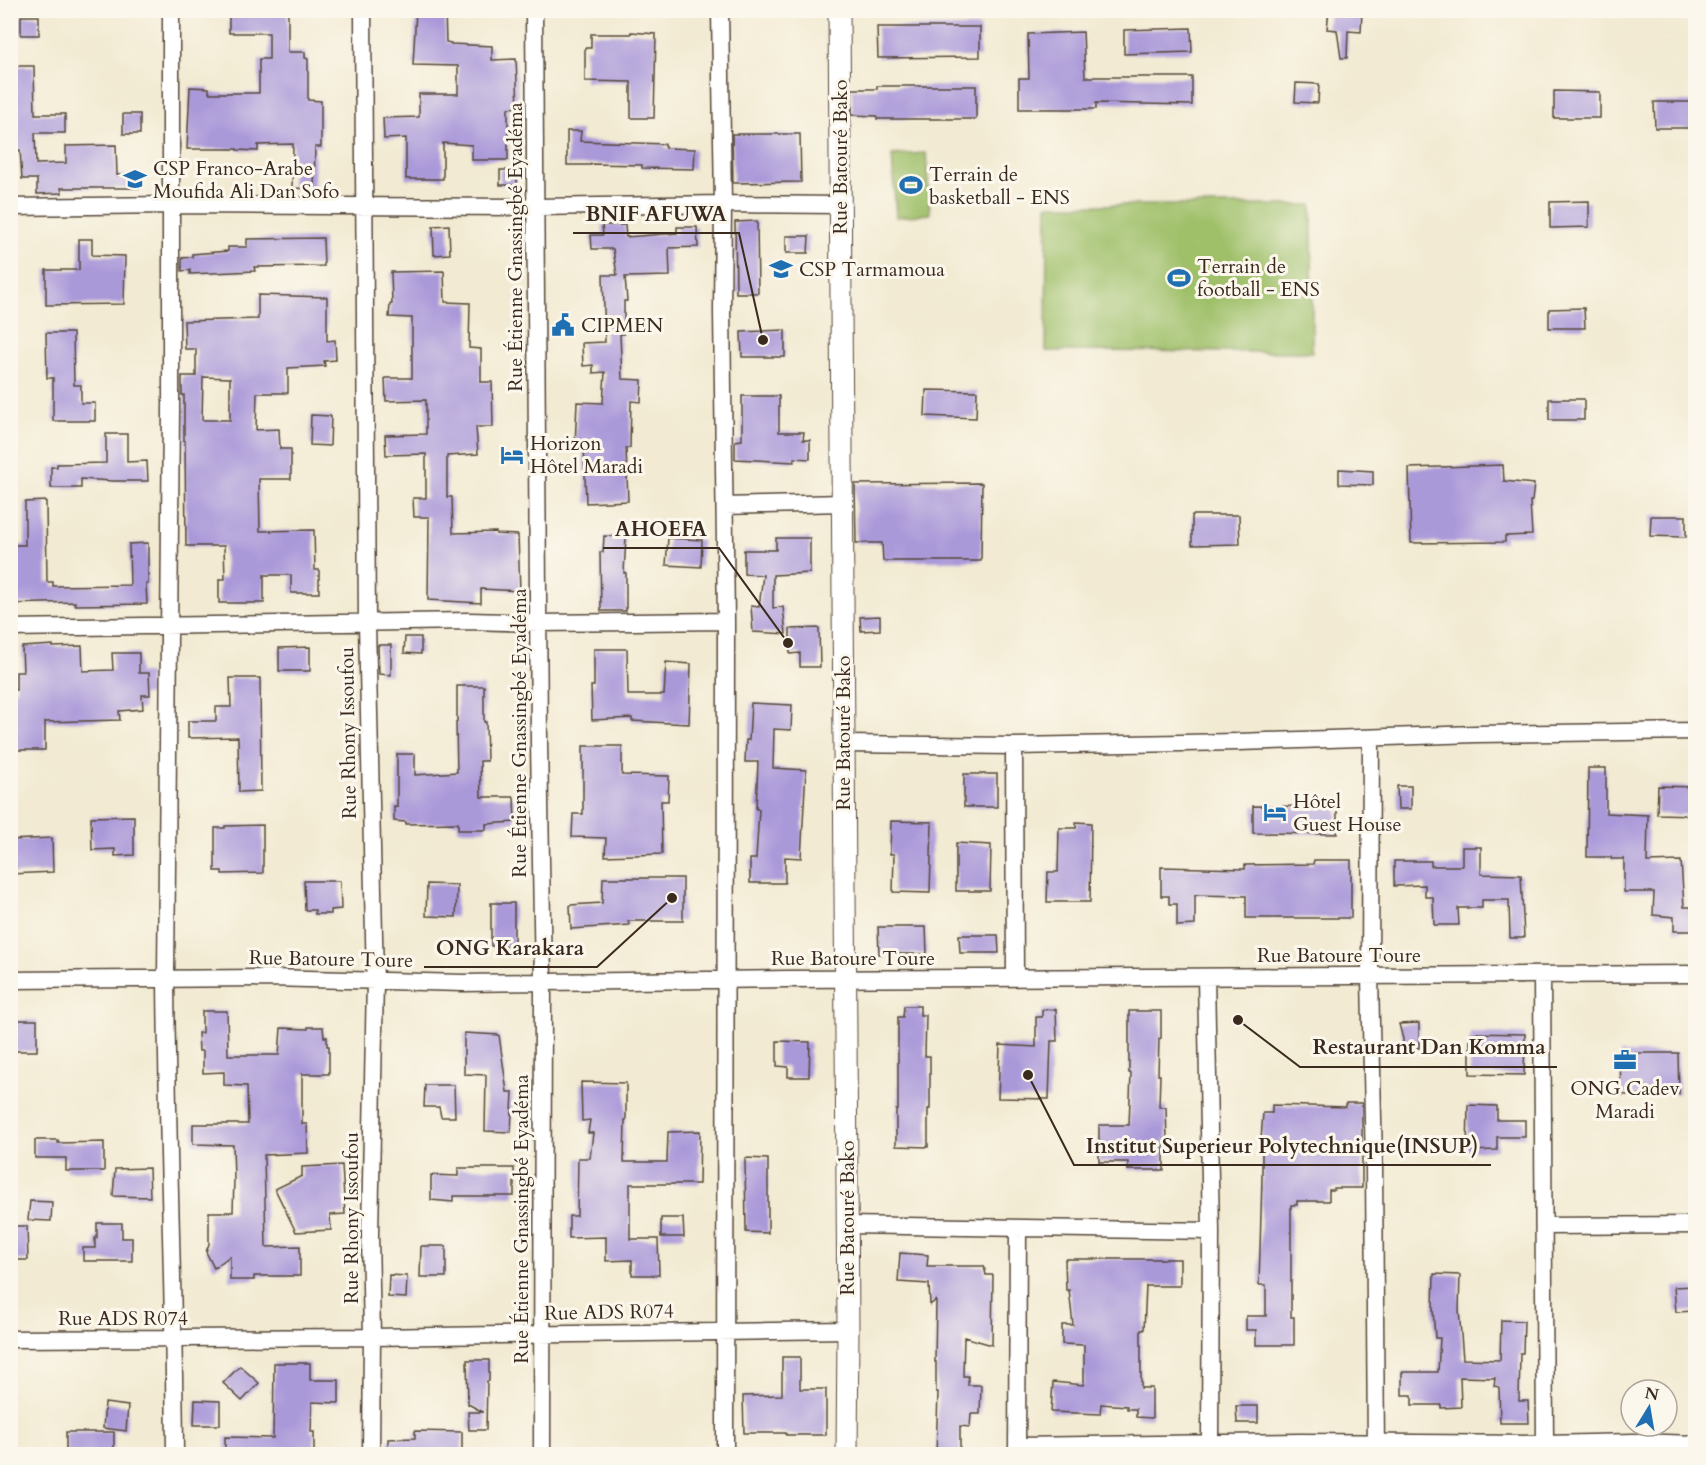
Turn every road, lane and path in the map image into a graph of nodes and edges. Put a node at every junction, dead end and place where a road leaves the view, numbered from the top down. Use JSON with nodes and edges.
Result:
{"nodes":[{"id":1,"x":171,"y":10,"type":"edge"},
{"id":2,"x":363,"y":10,"type":"edge"},
{"id":3,"x":534,"y":10,"type":"edge"},
{"id":4,"x":720,"y":10,"type":"edge"},
{"id":5,"x":839,"y":10,"type":"edge"},
{"id":6,"x":723,"y":204,"type":"junction"},
{"id":7,"x":170,"y":205,"type":"junction"},
{"id":8,"x":840,"y":205,"type":"junction"},
{"id":9,"x":10,"y":207,"type":"edge"},
{"id":10,"x":365,"y":207,"type":"junction"},
{"id":11,"x":537,"y":207,"type":"junction"},
{"id":12,"x":842,"y":503,"type":"junction"},
{"id":13,"x":725,"y":506,"type":"junction"},
{"id":14,"x":726,"y":621,"type":"junction"},
{"id":15,"x":539,"y":623,"type":"junction"},
{"id":16,"x":368,"y":624,"type":"junction"},
{"id":17,"x":169,"y":626,"type":"junction"},
{"id":18,"x":10,"y":628,"type":"edge"},
{"id":19,"x":1695,"y":731,"type":"edge"},
{"id":20,"x":1371,"y":738,"type":"junction"},
{"id":21,"x":844,"y":744,"type":"junction"},
{"id":22,"x":1014,"y":746,"type":"junction"},
{"id":23,"x":1695,"y":974,"type":"edge"},
{"id":24,"x":1542,"y":975,"type":"junction"},
{"id":25,"x":1370,"y":976,"type":"junction"},
{"id":26,"x":1206,"y":977,"type":"junction"},
{"id":27,"x":1015,"y":978,"type":"junction"},
{"id":28,"x":166,"y":979,"type":"junction"},
{"id":29,"x":10,"y":980,"type":"edge"},
{"id":30,"x":375,"y":980,"type":"junction"},
{"id":31,"x":725,"y":980,"type":"junction"},
{"id":32,"x":846,"y":980,"type":"junction"},
{"id":33,"x":543,"y":982,"type":"junction"},
{"id":34,"x":847,"y":1225,"type":"junction"},
{"id":35,"x":1695,"y":1225,"type":"edge"},
{"id":36,"x":1544,"y":1226,"type":"junction"},
{"id":37,"x":1017,"y":1228,"type":"junction"},
{"id":38,"x":1211,"y":1231,"type":"junction"},
{"id":39,"x":848,"y":1330,"type":"junction"},
{"id":40,"x":725,"y":1332,"type":"junction"},
{"id":41,"x":542,"y":1335,"type":"junction"},
{"id":42,"x":372,"y":1337,"type":"junction"},
{"id":43,"x":10,"y":1339,"type":"edge"},
{"id":44,"x":174,"y":1339,"type":"junction"},
{"id":45,"x":1210,"y":1443,"type":"junction"},
{"id":46,"x":1545,"y":1444,"type":"junction"},
{"id":47,"x":1695,"y":1444,"type":"edge"},
{"id":48,"x":1376,"y":1449,"type":"edge"},
{"id":49,"x":1017,"y":1450,"type":"edge"},
{"id":50,"x":175,"y":1455,"type":"edge"},
{"id":51,"x":371,"y":1455,"type":"edge"},
{"id":52,"x":542,"y":1455,"type":"edge"},
{"id":53,"x":725,"y":1455,"type":"edge"},
{"id":54,"x":847,"y":1455,"type":"edge"}],
"edges":[{"from":1,"to":7,"type":"street"},
{"from":2,"to":10,"type":"street","name":"Rue Rhony Issoufou"},
{"from":3,"to":11,"type":"street","name":"Rue Étienne Gnassingbé Eyadéma"},
{"from":4,"to":6,"type":"street"},
{"from":5,"to":8,"type":"main road","name":"Rue Batouré Bako"},
{"from":6,"to":8,"type":"street"},
{"from":6,"to":11,"type":"street"},
{"from":6,"to":13,"type":"street"},
{"from":7,"to":9,"type":"street"},
{"from":7,"to":10,"type":"street"},
{"from":7,"to":17,"type":"street"},
{"from":8,"to":12,"type":"main road","name":"Rue Batouré Bako"},
{"from":10,"to":11,"type":"street"},
{"from":10,"to":16,"type":"street","name":"Rue Rhony Issoufou"},
{"from":11,"to":15,"type":"street","name":"Rue Étienne Gnassingbé Eyadéma"},
{"from":12,"to":13,"type":"street"},
{"from":12,"to":21,"type":"main road","name":"Rue Batouré Bako"},
{"from":13,"to":14,"type":"street"},
{"from":14,"to":15,"type":"street"},
{"from":14,"to":31,"type":"street"},
{"from":15,"to":16,"type":"street"},
{"from":15,"to":33,"type":"street","name":"Rue Étienne Gnassingbé Eyadéma"},
{"from":16,"to":17,"type":"street"},
{"from":16,"to":30,"type":"street","name":"Rue Rhony Issoufou"},
{"from":17,"to":18,"type":"street"},
{"from":17,"to":28,"type":"street"},
{"from":19,"to":20,"type":"street"},
{"from":20,"to":22,"type":"street"},
{"from":20,"to":25,"type":"street"},
{"from":21,"to":22,"type":"street"},
{"from":21,"to":32,"type":"main road","name":"Rue Batouré Bako"},
{"from":22,"to":27,"type":"street"},
{"from":23,"to":24,"type":"street","name":"Rue Batoure Toure"},
{"from":24,"to":25,"type":"street","name":"Rue Batoure Toure"},
{"from":24,"to":36,"type":"street"},
{"from":25,"to":26,"type":"street","name":"Rue Batoure Toure"},
{"from":25,"to":48,"type":"street"},
{"from":26,"to":27,"type":"street","name":"Rue Batoure Toure"},
{"from":26,"to":38,"type":"street"},
{"from":27,"to":32,"type":"street","name":"Rue Batoure Toure"},
{"from":28,"to":29,"type":"street","name":"Rue Batoure Toure"},
{"from":28,"to":30,"type":"street","name":"Rue Batoure Toure"},
{"from":28,"to":44,"type":"street"},
{"from":30,"to":33,"type":"street","name":"Rue Batoure Toure"},
{"from":30,"to":42,"type":"street","name":"Rue Rhony Issoufou"},
{"from":31,"to":32,"type":"street","name":"Rue Batoure Toure"},
{"from":31,"to":33,"type":"street","name":"Rue Batoure Toure"},
{"from":31,"to":40,"type":"street"},
{"from":32,"to":34,"type":"main road","name":"Rue Batouré Bako"},
{"from":33,"to":41,"type":"street","name":"Rue Étienne Gnassingbé Eyadéma"},
{"from":34,"to":37,"type":"street"},
{"from":34,"to":39,"type":"main road","name":"Rue Batouré Bako"},
{"from":35,"to":36,"type":"street"},
{"from":36,"to":46,"type":"street"},
{"from":37,"to":38,"type":"street"},
{"from":37,"to":49,"type":"street"},
{"from":38,"to":45,"type":"street"},
{"from":39,"to":40,"type":"street","name":"Rue ADS R074"},
{"from":39,"to":54,"type":"main road","name":"Rue Batouré Bako"},
{"from":40,"to":41,"type":"street","name":"Rue ADS R074"},
{"from":40,"to":53,"type":"street"},
{"from":41,"to":42,"type":"street","name":"Rue ADS R074"},
{"from":41,"to":52,"type":"street","name":"Rue Étienne Gnassingbé Eyadéma"},
{"from":42,"to":44,"type":"street","name":"Rue ADS R074"},
{"from":42,"to":51,"type":"street","name":"Rue Rhony Issoufou"},
{"from":43,"to":44,"type":"street","name":"Rue ADS R074"},
{"from":44,"to":50,"type":"street"},
{"from":45,"to":48,"type":"street"},
{"from":45,"to":49,"type":"street"},
{"from":46,"to":47,"type":"street"},
{"from":46,"to":48,"type":"street"}]}
